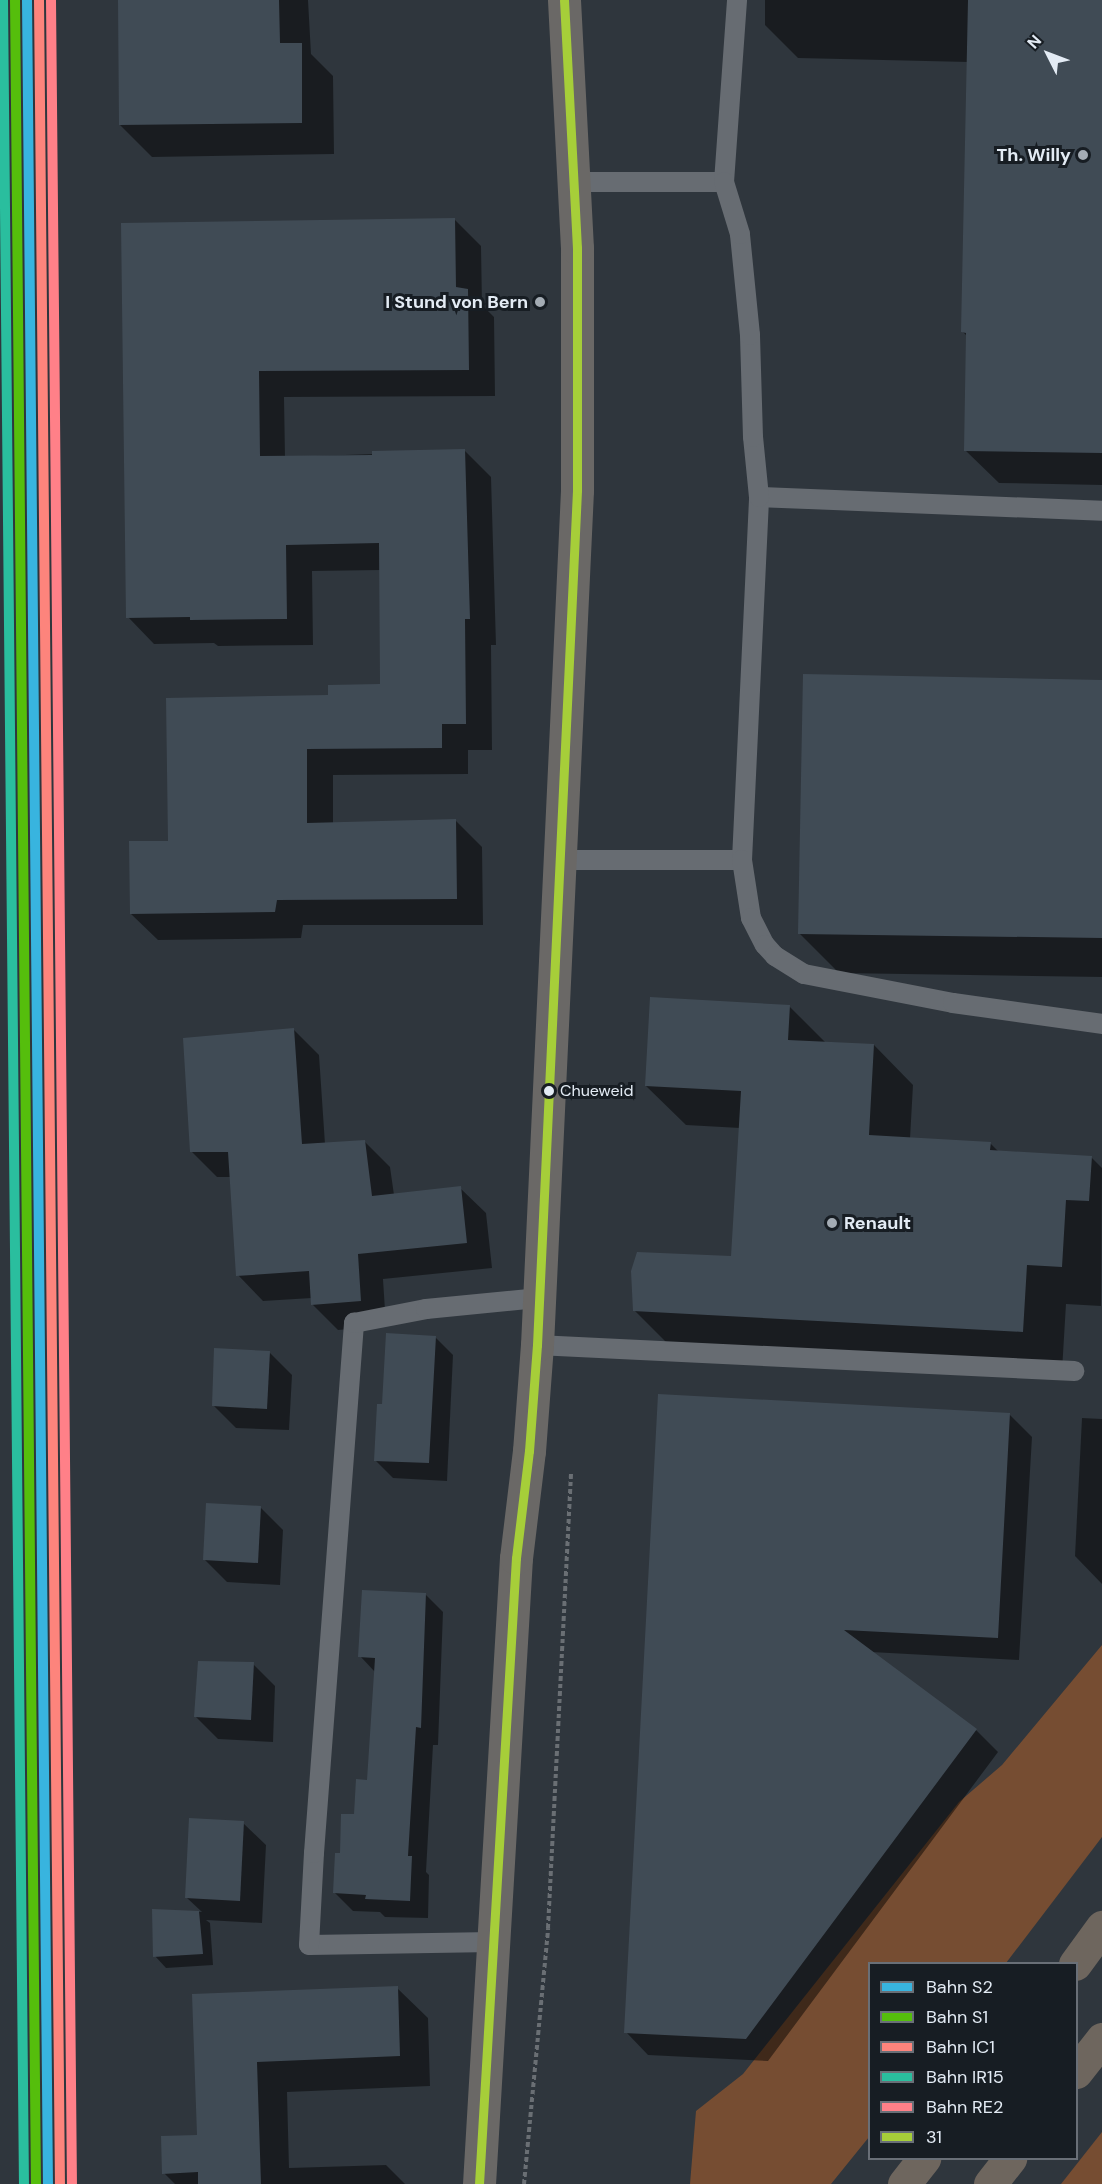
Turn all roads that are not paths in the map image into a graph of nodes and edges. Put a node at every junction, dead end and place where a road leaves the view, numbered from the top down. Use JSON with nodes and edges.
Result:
{"nodes":[{"id":1,"x":564,"y":0,"type":"edge"},
{"id":2,"x":737,"y":0,"type":"edge"},
{"id":3,"x":574,"y":182,"type":"junction"},
{"id":4,"x":724,"y":182,"type":"junction"},
{"id":5,"x":759,"y":497,"type":"junction"},
{"id":6,"x":1102,"y":511,"type":"edge"},
{"id":7,"x":562,"y":860,"type":"junction"},
{"id":8,"x":742,"y":860,"type":"junction"},
{"id":9,"x":1102,"y":1024,"type":"edge"},
{"id":10,"x":539,"y":1298,"type":"junction"},
{"id":11,"x":537,"y":1345,"type":"junction"},
{"id":12,"x":1074,"y":1371,"type":"dead end"},
{"id":13,"x":1102,"y":1927,"type":"edge"},
{"id":14,"x":493,"y":1942,"type":"junction"},
{"id":15,"x":1076,"y":1962,"type":"edge"},
{"id":16,"x":1102,"y":2039,"type":"edge"},
{"id":17,"x":1078,"y":2071,"type":"edge"},
{"id":18,"x":922,"y":2160,"type":"edge"},
{"id":19,"x":1008,"y":2160,"type":"edge"},
{"id":20,"x":479,"y":2184,"type":"edge"},
{"id":21,"x":904,"y":2184,"type":"edge"},
{"id":22,"x":990,"y":2184,"type":"edge"}],
"edges":[{"from":1,"to":3,"type":"main road"},
{"from":2,"to":4,"type":"lane"},
{"from":3,"to":4,"type":"lane"},
{"from":3,"to":7,"type":"main road"},
{"from":4,"to":5,"type":"lane"},
{"from":5,"to":6,"type":"lane"},
{"from":5,"to":8,"type":"lane"},
{"from":7,"to":8,"type":"lane"},
{"from":7,"to":10,"type":"main road"},
{"from":8,"to":9,"type":"lane"},
{"from":10,"to":11,"type":"main road"},
{"from":10,"to":14,"type":"lane"},
{"from":11,"to":12,"type":"lane"},
{"from":11,"to":14,"type":"main road"},
{"from":13,"to":15,"type":"highway"},
{"from":14,"to":20,"type":"main road"},
{"from":16,"to":17,"type":"highway"},
{"from":18,"to":21,"type":"highway"},
{"from":19,"to":22,"type":"highway"}]}
